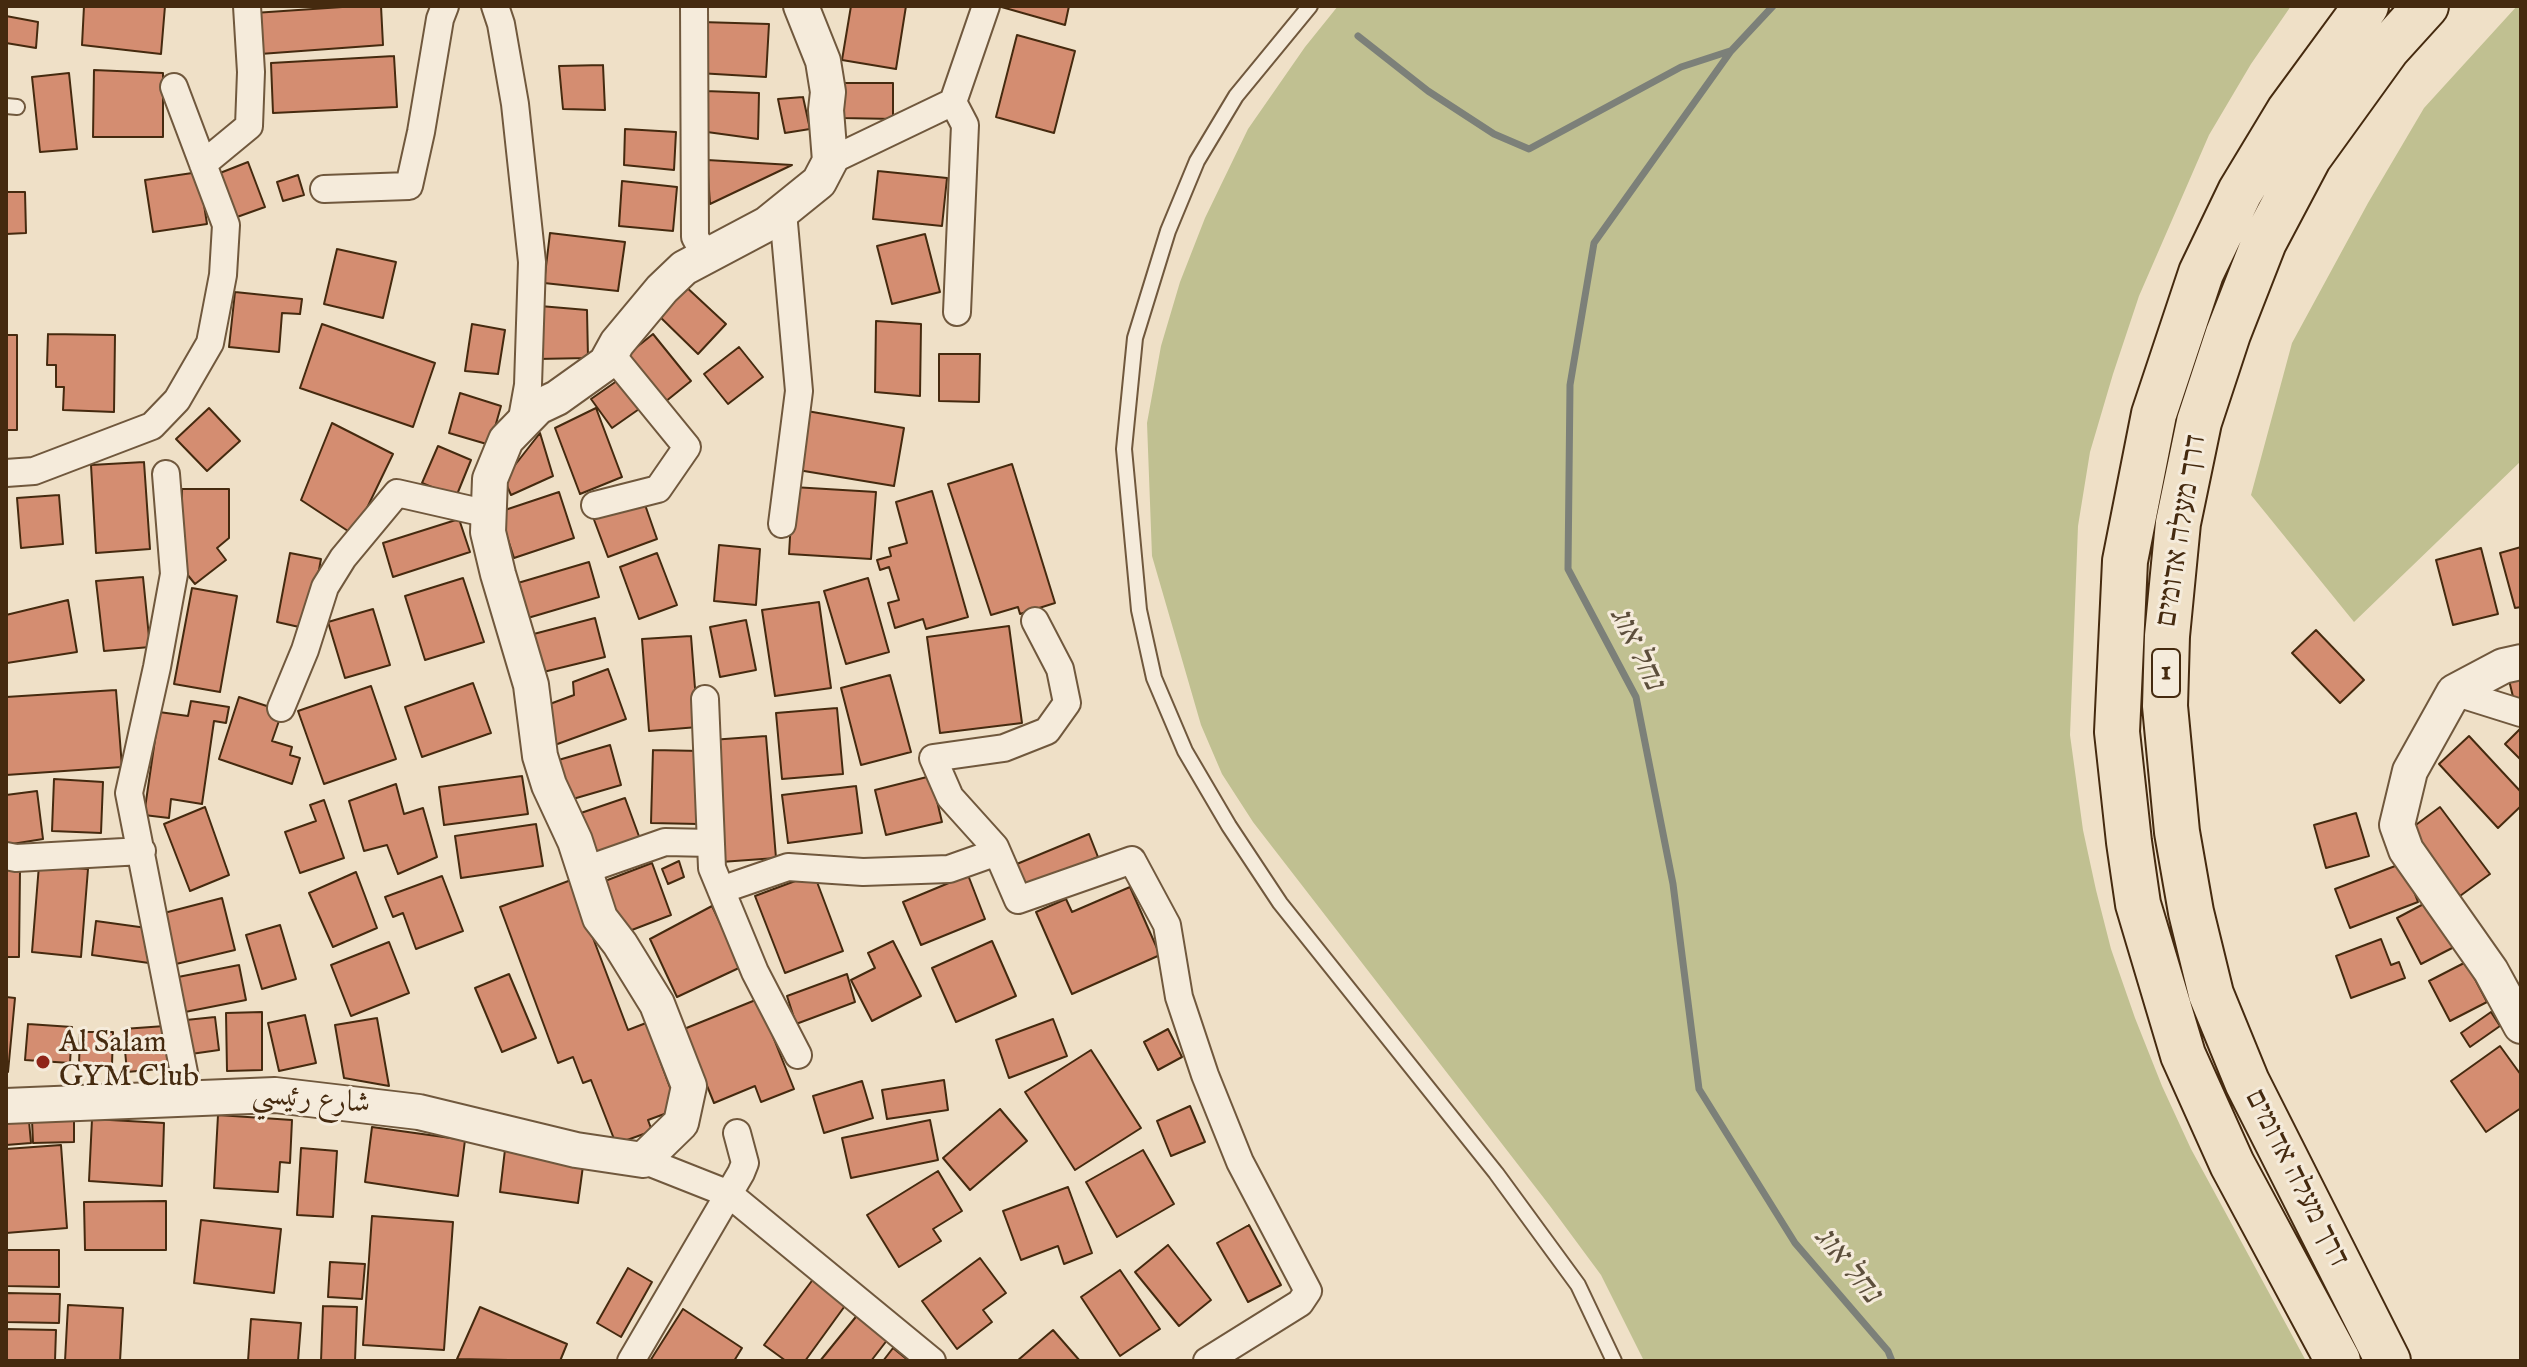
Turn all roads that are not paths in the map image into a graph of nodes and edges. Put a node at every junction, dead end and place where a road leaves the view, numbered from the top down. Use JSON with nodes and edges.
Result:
{"nodes":[{"id":1,"x":247,"y":6,"type":"edge"},
{"id":2,"x":445,"y":6,"type":"edge"},
{"id":3,"x":495,"y":6,"type":"edge"},
{"id":4,"x":694,"y":6,"type":"edge"},
{"id":5,"x":801,"y":6,"type":"edge"},
{"id":6,"x":986,"y":6,"type":"edge"},
{"id":7,"x":1310,"y":6,"type":"edge"},
{"id":8,"x":2366,"y":6,"type":"edge"},
{"id":9,"x":2426,"y":6,"type":"edge"},
{"id":10,"x":174,"y":87,"type":"dead end"},
{"id":11,"x":953,"y":102,"type":"junction"},
{"id":12,"x":830,"y":161,"type":"junction"},
{"id":13,"x":203,"y":164,"type":"junction"},
{"id":14,"x":324,"y":189,"type":"dead end"},
{"id":15,"x":783,"y":212,"type":"junction"},
{"id":16,"x":705,"y":255,"type":"junction"},
{"id":17,"x":957,"y":312,"type":"dead end"},
{"id":18,"x":611,"y":354,"type":"junction"},
{"id":19,"x":521,"y":424,"type":"junction"},
{"id":20,"x":6,"y":473,"type":"edge"},
{"id":21,"x":166,"y":474,"type":"dead end"},
{"id":22,"x":595,"y":505,"type":"dead end"},
{"id":23,"x":489,"y":514,"type":"junction"},
{"id":24,"x":782,"y":524,"type":"dead end"},
{"id":25,"x":1035,"y":621,"type":"dead end"},
{"id":26,"x":2521,"y":662,"type":"edge"},
{"id":27,"x":2454,"y":692,"type":"junction"},
{"id":28,"x":705,"y":699,"type":"dead end"},
{"id":29,"x":281,"y":708,"type":"dead end"},
{"id":30,"x":2521,"y":713,"type":"edge"},
{"id":31,"x":711,"y":843,"type":"junction"},
{"id":32,"x":142,"y":851,"type":"junction"},
{"id":33,"x":997,"y":852,"type":"junction"},
{"id":34,"x":6,"y":856,"type":"edge"},
{"id":35,"x":585,"y":870,"type":"junction"},
{"id":36,"x":721,"y":890,"type":"junction"},
{"id":37,"x":2521,"y":1026,"type":"edge"},
{"id":38,"x":798,"y":1055,"type":"dead end"},
{"id":39,"x":189,"y":1098,"type":"junction"},
{"id":40,"x":6,"y":1106,"type":"edge"},
{"id":41,"x":737,"y":1133,"type":"dead end"},
{"id":42,"x":627,"y":1158,"type":"junction"},
{"id":43,"x":729,"y":1194,"type":"junction"},
{"id":44,"x":631,"y":1361,"type":"edge"},
{"id":45,"x":932,"y":1361,"type":"edge"},
{"id":46,"x":1207,"y":1361,"type":"edge"},
{"id":47,"x":1614,"y":1361,"type":"edge"},
{"id":48,"x":2338,"y":1361,"type":"edge"},
{"id":49,"x":2388,"y":1361,"type":"edge"}],
"edges":[{"from":1,"to":13,"type":"street"},
{"from":2,"to":14,"type":"street"},
{"from":3,"to":19,"type":"street"},
{"from":4,"to":16,"type":"street"},
{"from":5,"to":12,"type":"street"},
{"from":6,"to":11,"type":"street"},
{"from":7,"to":47,"type":"lane"},
{"from":8,"to":48,"type":"highway","name":"דרך מעלה אדומים","number":"1"},
{"from":9,"to":49,"type":"highway","name":"דרך מעלה אדומים","number":"1"},
{"from":10,"to":13,"type":"street"},
{"from":11,"to":12,"type":"street"},
{"from":11,"to":17,"type":"street"},
{"from":12,"to":15,"type":"street"},
{"from":13,"to":20,"type":"street"},
{"from":15,"to":16,"type":"street"},
{"from":15,"to":24,"type":"street"},
{"from":16,"to":18,"type":"street"},
{"from":18,"to":19,"type":"street"},
{"from":18,"to":22,"type":"street"},
{"from":19,"to":23,"type":"street"},
{"from":21,"to":32,"type":"street"},
{"from":23,"to":29,"type":"street"},
{"from":23,"to":35,"type":"street"},
{"from":25,"to":33,"type":"street"},
{"from":26,"to":27,"type":"street"},
{"from":27,"to":30,"type":"street"},
{"from":27,"to":37,"type":"street"},
{"from":28,"to":31,"type":"street"},
{"from":31,"to":35,"type":"street"},
{"from":31,"to":36,"type":"street"},
{"from":32,"to":34,"type":"street"},
{"from":32,"to":39,"type":"street"},
{"from":33,"to":36,"type":"street"},
{"from":33,"to":46,"type":"street"},
{"from":35,"to":42,"type":"street"},
{"from":36,"to":38,"type":"street"},
{"from":39,"to":40,"type":"street","name":"شارع رئيسي"},
{"from":39,"to":42,"type":"street","name":"شارع رئيسي"},
{"from":41,"to":43,"type":"street"},
{"from":42,"to":43,"type":"street"},
{"from":43,"to":44,"type":"street"},
{"from":43,"to":45,"type":"street"}]}
